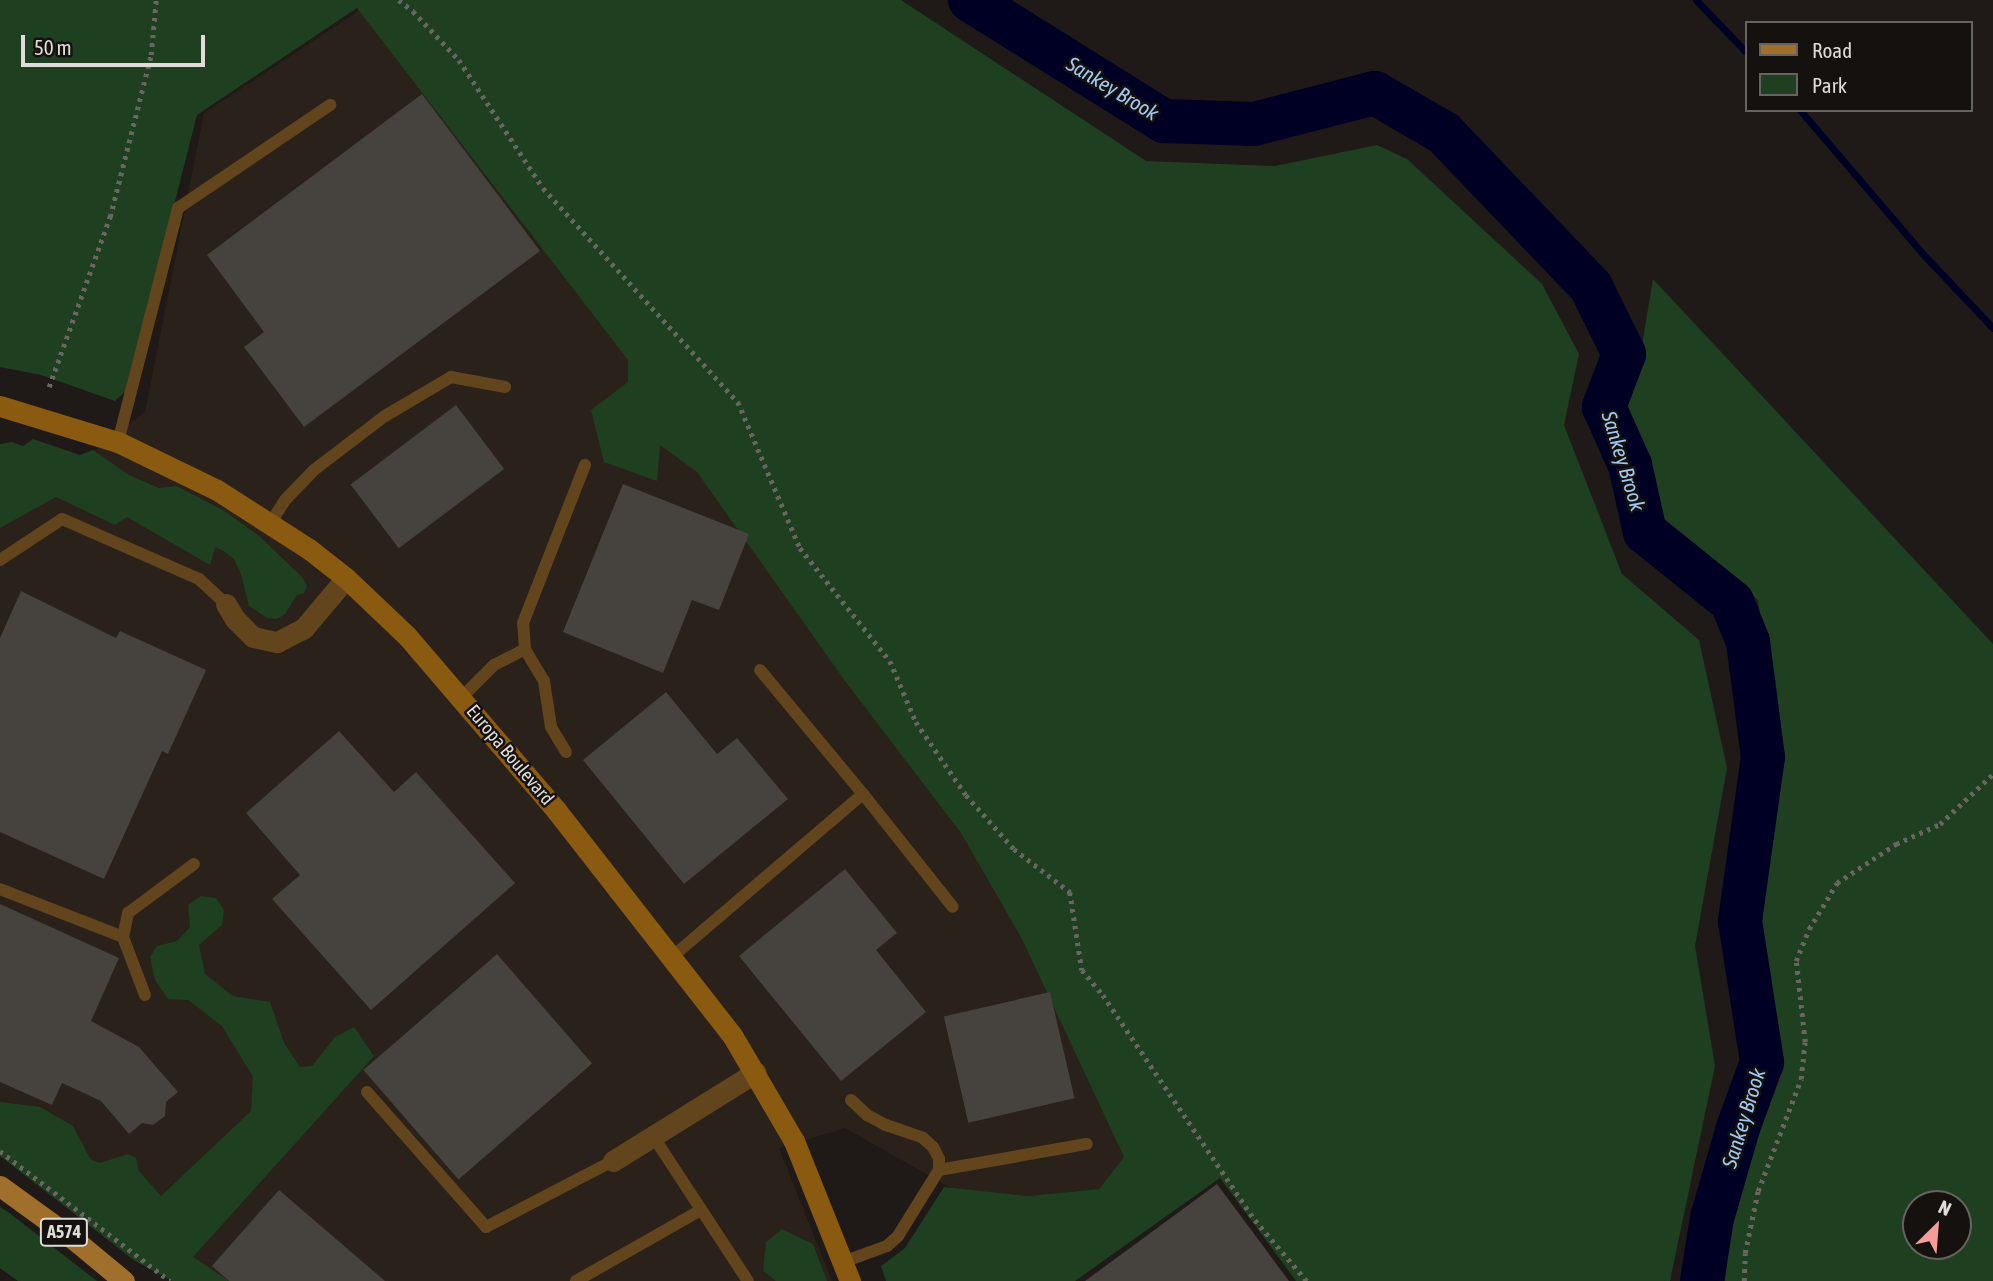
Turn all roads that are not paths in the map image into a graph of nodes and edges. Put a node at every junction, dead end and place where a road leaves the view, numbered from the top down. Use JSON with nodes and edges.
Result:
{"nodes":[{"id":1,"x":330,"y":105,"type":"dead end"},
{"id":2,"x":505,"y":387,"type":"dead end"},
{"id":3,"x":0,"y":406,"type":"edge"},
{"id":4,"x":118,"y":442,"type":"junction"},
{"id":5,"x":585,"y":465,"type":"dead end"},
{"id":6,"x":271,"y":522,"type":"junction"},
{"id":7,"x":0,"y":560,"type":"edge"},
{"id":8,"x":345,"y":578,"type":"junction"},
{"id":9,"x":226,"y":604,"type":"joint"},
{"id":10,"x":525,"y":649,"type":"junction"},
{"id":11,"x":760,"y":670,"type":"dead end"},
{"id":12,"x":461,"y":698,"type":"junction"},
{"id":13,"x":566,"y":752,"type":"dead end"},
{"id":14,"x":863,"y":794,"type":"junction"},
{"id":15,"x":194,"y":864,"type":"dead end"},
{"id":16,"x":0,"y":889,"type":"edge"},
{"id":17,"x":953,"y":907,"type":"dead end"},
{"id":18,"x":122,"y":937,"type":"junction"},
{"id":19,"x":672,"y":957,"type":"junction"},
{"id":20,"x":145,"y":995,"type":"dead end"},
{"id":21,"x":756,"y":1072,"type":"junction"},
{"id":22,"x":367,"y":1092,"type":"dead end"},
{"id":23,"x":851,"y":1100,"type":"dead end"},
{"id":24,"x":653,"y":1136,"type":"junction"},
{"id":25,"x":1087,"y":1144,"type":"dead end"},
{"id":26,"x":613,"y":1161,"type":"joint"},
{"id":27,"x":939,"y":1170,"type":"junction"},
{"id":28,"x":0,"y":1186,"type":"edge"},
{"id":29,"x":701,"y":1210,"type":"junction"},
{"id":30,"x":847,"y":1271,"type":"edge"},
{"id":31,"x":124,"y":1281,"type":"edge"},
{"id":32,"x":576,"y":1281,"type":"edge"},
{"id":33,"x":748,"y":1281,"type":"edge"}],
"edges":[{"from":1,"to":4,"type":"lane"},
{"from":2,"to":6,"type":"lane"},
{"from":3,"to":4,"type":"street","name":"Europa Boulevard"},
{"from":4,"to":6,"type":"street","name":"Europa Boulevard"},
{"from":5,"to":10,"type":"lane"},
{"from":6,"to":8,"type":"street","name":"Europa Boulevard"},
{"from":7,"to":9,"type":"lane"},
{"from":8,"to":9,"type":"street"},
{"from":8,"to":12,"type":"street","name":"Europa Boulevard"},
{"from":10,"to":12,"type":"lane"},
{"from":10,"to":13,"type":"lane"},
{"from":11,"to":14,"type":"lane"},
{"from":12,"to":19,"type":"street","name":"Europa Boulevard"},
{"from":14,"to":17,"type":"lane"},
{"from":14,"to":19,"type":"lane"},
{"from":15,"to":18,"type":"lane"},
{"from":16,"to":18,"type":"lane"},
{"from":18,"to":20,"type":"lane"},
{"from":19,"to":21,"type":"street","name":"Europa Boulevard"},
{"from":21,"to":24,"type":"street"},
{"from":21,"to":30,"type":"street","name":"Europa Boulevard"},
{"from":22,"to":26,"type":"lane"},
{"from":23,"to":27,"type":"lane"},
{"from":24,"to":26,"type":"street"},
{"from":24,"to":29,"type":"lane"},
{"from":25,"to":27,"type":"lane"},
{"from":27,"to":30,"type":"lane"},
{"from":28,"to":31,"type":"main road","number":"A574"},
{"from":29,"to":32,"type":"lane"},
{"from":29,"to":33,"type":"lane"}]}
